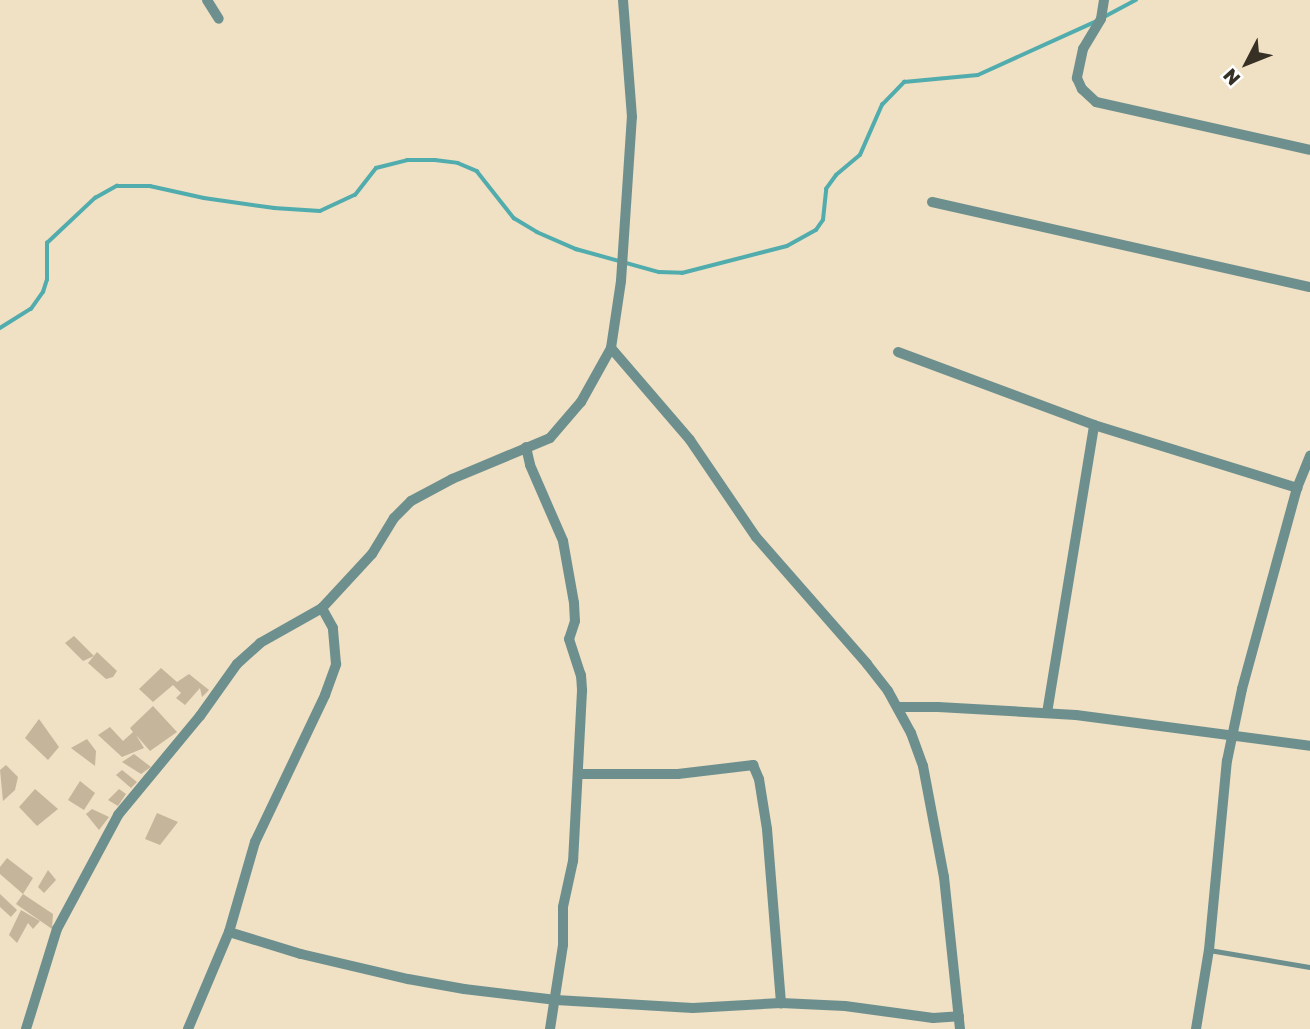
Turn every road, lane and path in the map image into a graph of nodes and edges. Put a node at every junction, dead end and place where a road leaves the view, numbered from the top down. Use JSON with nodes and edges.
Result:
{"nodes":[{"id":1,"x":207,"y":0,"type":"edge"},
{"id":2,"x":622,"y":0,"type":"edge"},
{"id":3,"x":1104,"y":0,"type":"edge"},
{"id":4,"x":219,"y":19,"type":"dead end"},
{"id":5,"x":1310,"y":150,"type":"edge"},
{"id":6,"x":932,"y":202,"type":"dead end"},
{"id":7,"x":1310,"y":287,"type":"edge"},
{"id":8,"x":611,"y":348,"type":"junction"},
{"id":9,"x":898,"y":352,"type":"dead end"},
{"id":10,"x":1094,"y":425,"type":"junction"},
{"id":11,"x":526,"y":447,"type":"junction"},
{"id":12,"x":1310,"y":455,"type":"edge"},
{"id":13,"x":1297,"y":488,"type":"junction"},
{"id":14,"x":322,"y":608,"type":"junction"},
{"id":15,"x":898,"y":707,"type":"junction"},
{"id":16,"x":1047,"y":713,"type":"junction"},
{"id":17,"x":1233,"y":734,"type":"junction"},
{"id":18,"x":1310,"y":746,"type":"edge"},
{"id":19,"x":578,"y":774,"type":"junction"},
{"id":20,"x":229,"y":932,"type":"junction"},
{"id":21,"x":1209,"y":950,"type":"junction"},
{"id":22,"x":1310,"y":967,"type":"edge"},
{"id":23,"x":556,"y":1000,"type":"junction"},
{"id":24,"x":781,"y":1003,"type":"junction"},
{"id":25,"x":959,"y":1016,"type":"junction"},
{"id":26,"x":26,"y":1029,"type":"edge"},
{"id":27,"x":188,"y":1029,"type":"edge"},
{"id":28,"x":550,"y":1029,"type":"edge"},
{"id":29,"x":960,"y":1029,"type":"edge"},
{"id":30,"x":1196,"y":1029,"type":"edge"}],
"edges":[{"from":1,"to":4,"type":"street"},
{"from":2,"to":8,"type":"street"},
{"from":3,"to":5,"type":"street"},
{"from":6,"to":7,"type":"street"},
{"from":8,"to":11,"type":"street"},
{"from":8,"to":15,"type":"street"},
{"from":9,"to":10,"type":"street"},
{"from":10,"to":13,"type":"street"},
{"from":10,"to":16,"type":"street"},
{"from":11,"to":14,"type":"street"},
{"from":11,"to":19,"type":"street"},
{"from":12,"to":13,"type":"street"},
{"from":13,"to":17,"type":"street"},
{"from":14,"to":20,"type":"street"},
{"from":14,"to":26,"type":"street"},
{"from":15,"to":16,"type":"street"},
{"from":15,"to":25,"type":"street"},
{"from":16,"to":17,"type":"street"},
{"from":17,"to":18,"type":"street"},
{"from":17,"to":21,"type":"street"},
{"from":19,"to":23,"type":"street"},
{"from":19,"to":24,"type":"street"},
{"from":20,"to":23,"type":"street"},
{"from":20,"to":27,"type":"street"},
{"from":21,"to":22,"type":"lane"},
{"from":21,"to":30,"type":"street"},
{"from":23,"to":24,"type":"street"},
{"from":23,"to":28,"type":"street"},
{"from":24,"to":25,"type":"street"},
{"from":25,"to":29,"type":"street"}]}
